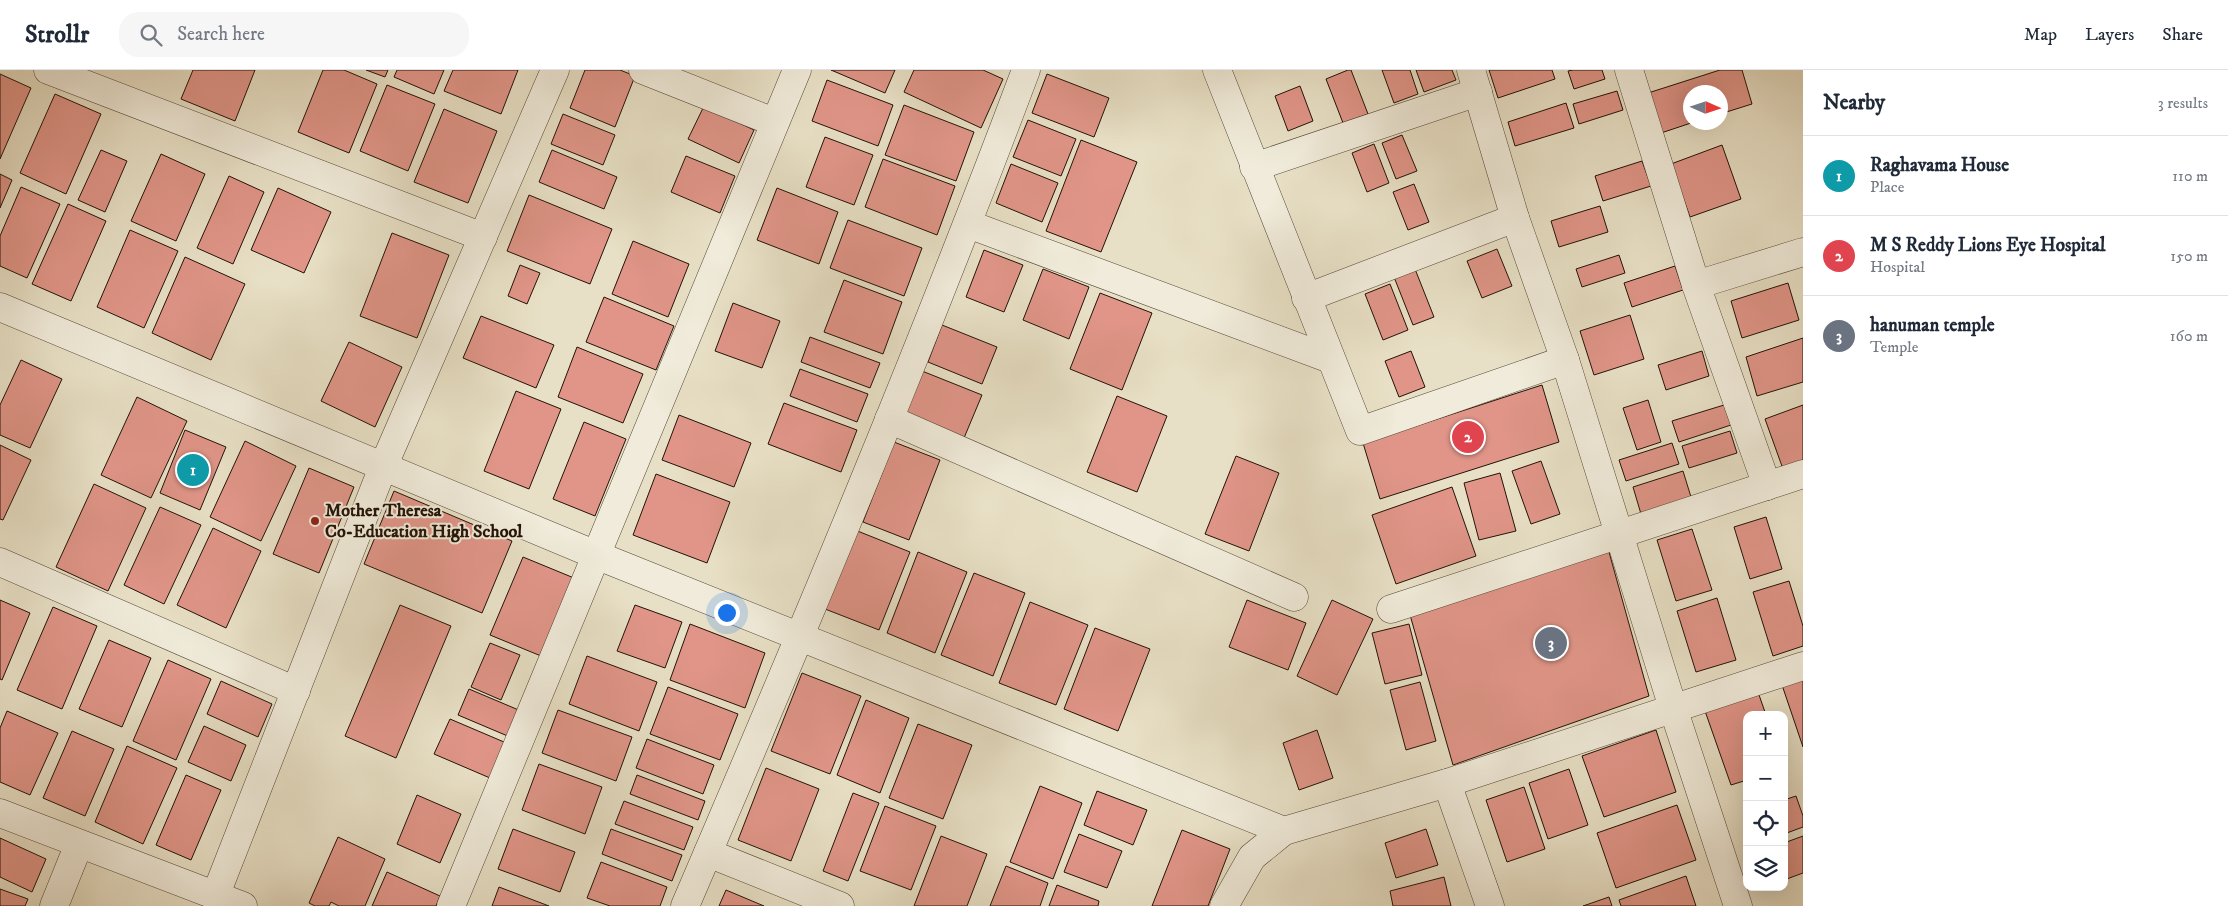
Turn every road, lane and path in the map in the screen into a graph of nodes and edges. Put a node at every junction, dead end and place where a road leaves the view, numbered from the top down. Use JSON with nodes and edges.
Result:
{"nodes":[{"id":1,"x":48,"y":70,"type":"edge"},
{"id":2,"x":555,"y":70,"type":"edge"},
{"id":3,"x":643,"y":70,"type":"edge"},
{"id":4,"x":797,"y":70,"type":"edge"},
{"id":5,"x":1026,"y":70,"type":"edge"},
{"id":6,"x":1217,"y":70,"type":"edge"},
{"id":7,"x":1628,"y":70,"type":"edge"},
{"id":8,"x":1474,"y":81,"type":"edge"},
{"id":9,"x":774,"y":122,"type":"junction"},
{"id":10,"x":1254,"y":166,"type":"junction"},
{"id":11,"x":1515,"y":218,"type":"junction"},
{"id":12,"x":968,"y":224,"type":"junction"},
{"id":13,"x":483,"y":237,"type":"junction"},
{"id":14,"x":1803,"y":252,"type":"edge"},
{"id":15,"x":1696,"y":285,"type":"junction"},
{"id":16,"x":1306,"y":298,"type":"junction"},
{"id":17,"x":0,"y":307,"type":"edge"},
{"id":18,"x":1330,"y":359,"type":"junction"},
{"id":19,"x":1566,"y":360,"type":"junction"},
{"id":20,"x":889,"y":419,"type":"junction"},
{"id":21,"x":383,"y":468,"type":"junction"},
{"id":22,"x":1803,"y":474,"type":"edge"},
{"id":23,"x":1767,"y":486,"type":"junction"},
{"id":24,"x":1620,"y":534,"type":"junction"},
{"id":25,"x":596,"y":555,"type":"junction"},
{"id":26,"x":0,"y":562,"type":"edge"},
{"id":27,"x":1294,"y":597,"type":"dead end"},
{"id":28,"x":1391,"y":609,"type":"dead end"},
{"id":29,"x":801,"y":637,"type":"junction"},
{"id":30,"x":1803,"y":666,"type":"edge"},
{"id":31,"x":296,"y":691,"type":"junction"},
{"id":32,"x":1673,"y":708,"type":"junction"},
{"id":33,"x":1447,"y":783,"type":"junction"},
{"id":34,"x":0,"y":813,"type":"edge"},
{"id":35,"x":1284,"y":831,"type":"junction"},
{"id":36,"x":79,"y":844,"type":"junction"},
{"id":37,"x":708,"y":854,"type":"junction"},
{"id":38,"x":216,"y":894,"type":"junction"},
{"id":39,"x":54,"y":906,"type":"edge"},
{"id":40,"x":244,"y":906,"type":"edge"},
{"id":41,"x":451,"y":906,"type":"edge"},
{"id":42,"x":686,"y":906,"type":"edge"},
{"id":43,"x":840,"y":906,"type":"edge"},
{"id":44,"x":1224,"y":906,"type":"edge"},
{"id":45,"x":1490,"y":906,"type":"edge"},
{"id":46,"x":1738,"y":906,"type":"edge"}],
"edges":[{"from":1,"to":13,"type":"street"},
{"from":2,"to":13,"type":"street"},
{"from":3,"to":9,"type":"street"},
{"from":4,"to":9,"type":"street"},
{"from":5,"to":12,"type":"street"},
{"from":6,"to":10,"type":"street"},
{"from":7,"to":15,"type":"street"},
{"from":8,"to":10,"type":"street"},
{"from":8,"to":11,"type":"street"},
{"from":9,"to":25,"type":"street"},
{"from":10,"to":16,"type":"street"},
{"from":11,"to":16,"type":"street"},
{"from":11,"to":19,"type":"street"},
{"from":12,"to":18,"type":"street"},
{"from":12,"to":20,"type":"street"},
{"from":13,"to":21,"type":"street"},
{"from":14,"to":15,"type":"street"},
{"from":15,"to":23,"type":"street"},
{"from":16,"to":18,"type":"street"},
{"from":17,"to":21,"type":"street"},
{"from":18,"to":19,"type":"street"},
{"from":19,"to":24,"type":"street"},
{"from":20,"to":27,"type":"street"},
{"from":20,"to":29,"type":"street"},
{"from":21,"to":25,"type":"street"},
{"from":21,"to":31,"type":"street"},
{"from":22,"to":23,"type":"street"},
{"from":23,"to":24,"type":"street"},
{"from":24,"to":28,"type":"street"},
{"from":24,"to":32,"type":"street"},
{"from":25,"to":29,"type":"street"},
{"from":25,"to":41,"type":"street"},
{"from":26,"to":31,"type":"street"},
{"from":29,"to":35,"type":"street"},
{"from":29,"to":37,"type":"street"},
{"from":30,"to":32,"type":"street"},
{"from":31,"to":38,"type":"street"},
{"from":32,"to":33,"type":"street"},
{"from":32,"to":46,"type":"street"},
{"from":33,"to":35,"type":"street"},
{"from":33,"to":45,"type":"street"},
{"from":34,"to":36,"type":"street"},
{"from":35,"to":44,"type":"street"},
{"from":36,"to":38,"type":"street"},
{"from":36,"to":39,"type":"street"},
{"from":37,"to":42,"type":"street"},
{"from":37,"to":43,"type":"street"},
{"from":38,"to":40,"type":"street"}]}
